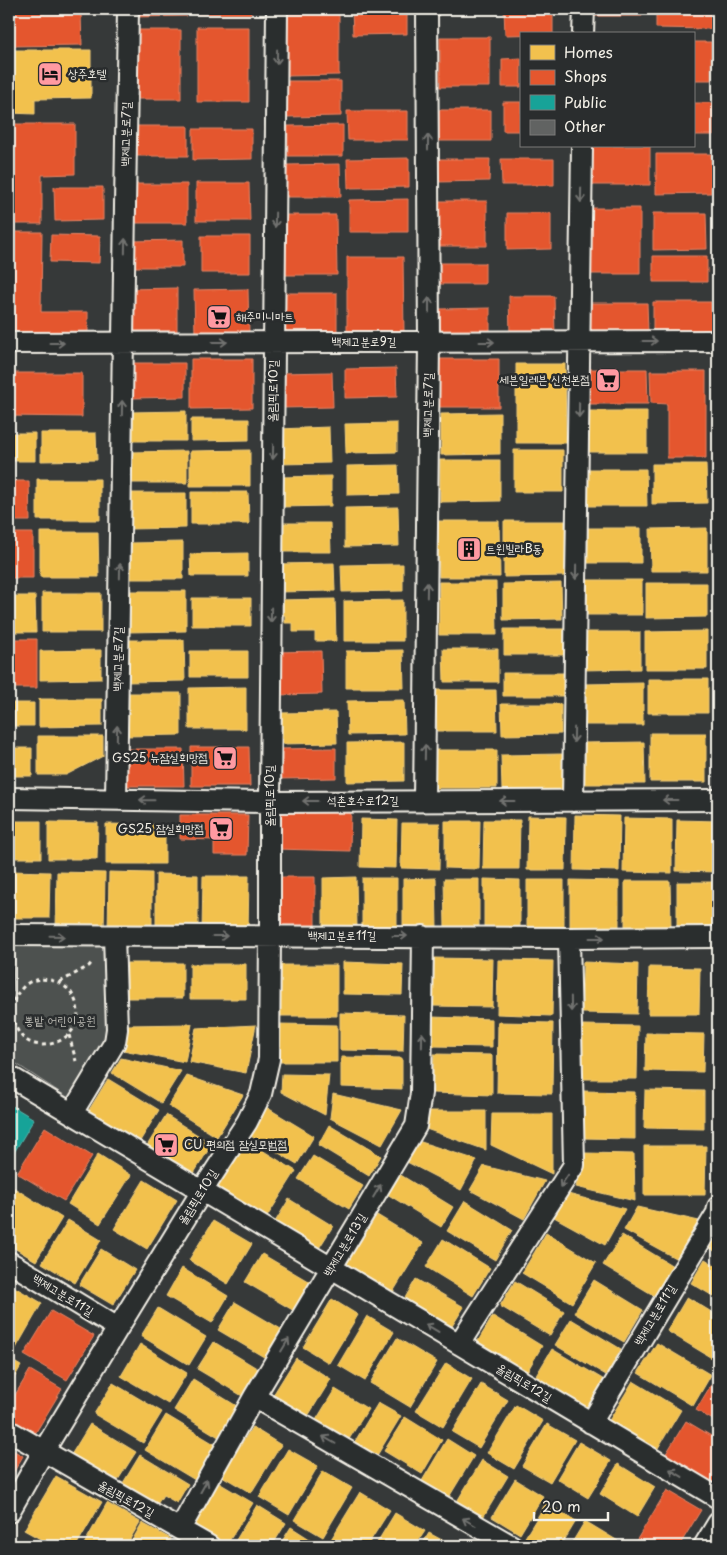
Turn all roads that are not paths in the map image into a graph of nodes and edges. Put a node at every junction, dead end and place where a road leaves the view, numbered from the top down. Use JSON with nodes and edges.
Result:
{"nodes":[{"id":1,"x":128,"y":9,"type":"edge"},
{"id":2,"x":277,"y":9,"type":"edge"},
{"id":3,"x":427,"y":9,"type":"edge"},
{"id":4,"x":584,"y":9,"type":"edge"},
{"id":5,"x":583,"y":32,"type":"edge"},
{"id":6,"x":582,"y":148,"type":"edge"},
{"id":7,"x":580,"y":341,"type":"junction"},
{"id":8,"x":718,"y":341,"type":"edge"},
{"id":9,"x":274,"y":342,"type":"junction"},
{"id":10,"x":429,"y":342,"type":"junction"},
{"id":11,"x":9,"y":343,"type":"edge"},
{"id":12,"x":124,"y":343,"type":"junction"},
{"id":13,"x":9,"y":798,"type":"edge"},
{"id":14,"x":116,"y":799,"type":"junction"},
{"id":15,"x":718,"y":800,"type":"edge"},
{"id":16,"x":424,"y":801,"type":"junction"},
{"id":17,"x":573,"y":801,"type":"junction"},
{"id":18,"x":270,"y":802,"type":"junction"},
{"id":19,"x":9,"y":935,"type":"edge"},
{"id":20,"x":114,"y":936,"type":"junction"},
{"id":21,"x":270,"y":936,"type":"junction"},
{"id":22,"x":423,"y":936,"type":"junction"},
{"id":23,"x":718,"y":937,"type":"edge"},
{"id":24,"x":569,"y":938,"type":"junction"},
{"id":25,"x":9,"y":1076,"type":"edge"},
{"id":26,"x":72,"y":1113,"type":"junction"},
{"id":27,"x":202,"y":1190,"type":"junction"},
{"id":28,"x":718,"y":1207,"type":"edge"},
{"id":29,"x":9,"y":1262,"type":"edge"},
{"id":30,"x":331,"y":1267,"type":"junction"},
{"id":31,"x":118,"y":1328,"type":"junction"},
{"id":32,"x":459,"y":1344,"type":"junction"},
{"id":33,"x":254,"y":1397,"type":"junction"},
{"id":34,"x":591,"y":1423,"type":"junction"},
{"id":35,"x":9,"y":1431,"type":"edge"},
{"id":36,"x":43,"y":1452,"type":"junction"},
{"id":37,"x":718,"y":1498,"type":"edge"},
{"id":38,"x":9,"y":1512,"type":"edge"},
{"id":39,"x":718,"y":1522,"type":"edge"},
{"id":40,"x":180,"y":1529,"type":"junction"},
{"id":41,"x":209,"y":1546,"type":"edge"},
{"id":42,"x":512,"y":1546,"type":"edge"},
{"id":43,"x":704,"y":1546,"type":"edge"}],
"edges":[{"from":12,"to":1,"type":"street","name":"백제고분로7길","one_way":true},
{"from":2,"to":9,"type":"street","name":"올림픽로10길","one_way":true},
{"from":10,"to":3,"type":"street","name":"백제고분로7길","one_way":true},
{"from":4,"to":5,"type":"street"},
{"from":6,"to":7,"type":"street","one_way":true},
{"from":7,"to":8,"type":"street","name":"백제고분로9길","one_way":true},
{"from":10,"to":7,"type":"street","name":"백제고분로9길","one_way":true},
{"from":7,"to":17,"type":"street","one_way":true},
{"from":9,"to":10,"type":"street","name":"백제고분로9길"},
{"from":12,"to":9,"type":"street","name":"백제고분로9길","one_way":true},
{"from":9,"to":18,"type":"street","name":"올림픽로10길","one_way":true},
{"from":16,"to":10,"type":"street","name":"백제고분로7길","one_way":true},
{"from":11,"to":12,"type":"street","name":"백제고분로9길","one_way":true},
{"from":14,"to":12,"type":"street","name":"백제고분로7길","one_way":true},
{"from":13,"to":14,"type":"street","name":"석촌호수로12길"},
{"from":18,"to":14,"type":"street","name":"석촌호수로12길","one_way":true},
{"from":15,"to":17,"type":"street","name":"석촌호수로12길","one_way":true},
{"from":17,"to":16,"type":"street","name":"석촌호수로12길","one_way":true},
{"from":16,"to":18,"type":"street","name":"석촌호수로12길","one_way":true},
{"from":18,"to":21,"type":"street","name":"올림픽로10길"},
{"from":19,"to":20,"type":"street","name":"백제고분로11길","one_way":true},
{"from":20,"to":21,"type":"street","name":"백제고분로11길","one_way":true},
{"from":20,"to":26,"type":"street"},
{"from":21,"to":22,"type":"street","name":"백제고분로11길","one_way":true},
{"from":21,"to":27,"type":"street","name":"올림픽로10길"},
{"from":22,"to":24,"type":"street","name":"백제고분로11길"},
{"from":30,"to":22,"type":"street","name":"백제고분로13길","one_way":true},
{"from":24,"to":23,"type":"street","name":"백제고분로11길","one_way":true},
{"from":24,"to":32,"type":"street","one_way":true},
{"from":25,"to":26,"type":"street"},
{"from":26,"to":27,"type":"street"},
{"from":27,"to":30,"type":"street"},
{"from":27,"to":31,"type":"street","name":"올림픽로10길"},
{"from":28,"to":34,"type":"street","name":"백제고분로11길"},
{"from":29,"to":31,"type":"street","name":"백제고분로11길"},
{"from":32,"to":30,"type":"street","name":"올림픽로12길","one_way":true},
{"from":33,"to":30,"type":"street","name":"백제고분로13길","one_way":true},
{"from":31,"to":36,"type":"street","name":"올림픽로10길"},
{"from":32,"to":34,"type":"street","name":"올림픽로12길"},
{"from":40,"to":33,"type":"street","name":"백제고분로13길","one_way":true},
{"from":42,"to":33,"type":"street","one_way":true},
{"from":37,"to":34,"type":"street","name":"올림픽로12길","one_way":true},
{"from":35,"to":36,"type":"street"},
{"from":36,"to":38,"type":"street","name":"올림픽로10길"},
{"from":36,"to":40,"type":"street","name":"올림픽로12길"},
{"from":39,"to":43,"type":"street"},
{"from":40,"to":41,"type":"street","name":"올림픽로12길"}]}
